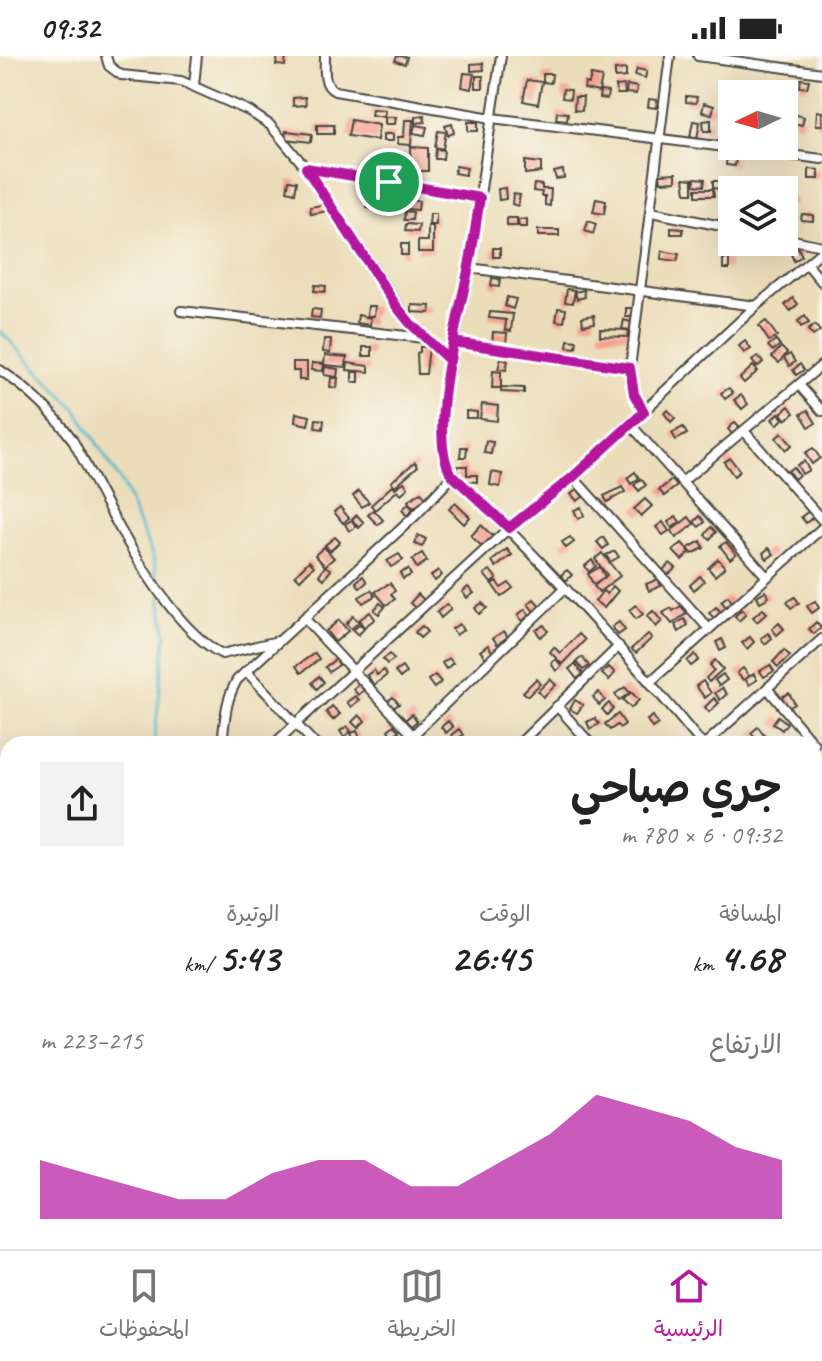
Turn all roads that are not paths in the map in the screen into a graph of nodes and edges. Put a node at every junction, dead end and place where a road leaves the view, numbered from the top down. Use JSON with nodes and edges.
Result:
{"nodes":[{"id":1,"x":106,"y":56,"type":"edge"},
{"id":2,"x":197,"y":56,"type":"edge"},
{"id":3,"x":325,"y":56,"type":"edge"},
{"id":4,"x":501,"y":56,"type":"edge"},
{"id":5,"x":670,"y":56,"type":"edge"},
{"id":6,"x":698,"y":56,"type":"edge"},
{"id":7,"x":748,"y":60,"type":"edge"},
{"id":8,"x":822,"y":73,"type":"edge"},
{"id":9,"x":194,"y":85,"type":"junction"},
{"id":10,"x":492,"y":118,"type":"junction"},
{"id":11,"x":659,"y":138,"type":"junction"},
{"id":12,"x":822,"y":159,"type":"edge"},
{"id":13,"x":306,"y":168,"type":"junction"},
{"id":14,"x":480,"y":198,"type":"junction"},
{"id":15,"x":651,"y":212,"type":"junction"},
{"id":16,"x":718,"y":225,"type":"edge"},
{"id":17,"x":798,"y":242,"type":"edge"},
{"id":18,"x":822,"y":248,"type":"edge"},
{"id":19,"x":807,"y":264,"type":"junction"},
{"id":20,"x":469,"y":268,"type":"junction"},
{"id":21,"x":822,"y":282,"type":"edge"},
{"id":22,"x":642,"y":289,"type":"junction"},
{"id":23,"x":756,"y":306,"type":"junction"},
{"id":24,"x":181,"y":311,"type":"dead end"},
{"id":25,"x":424,"y":338,"type":"junction"},
{"id":26,"x":453,"y":342,"type":"junction"},
{"id":27,"x":450,"y":361,"type":"junction"},
{"id":28,"x":822,"y":365,"type":"edge"},
{"id":29,"x":630,"y":368,"type":"junction"},
{"id":30,"x":0,"y":370,"type":"edge"},
{"id":31,"x":799,"y":385,"type":"junction"},
{"id":32,"x":822,"y":411,"type":"edge"},
{"id":33,"x":644,"y":412,"type":"junction"},
{"id":34,"x":630,"y":424,"type":"junction"},
{"id":35,"x":745,"y":432,"type":"junction"},
{"id":36,"x":453,"y":476,"type":"junction"},
{"id":37,"x":573,"y":477,"type":"junction"},
{"id":38,"x":682,"y":482,"type":"junction"},
{"id":39,"x":822,"y":520,"type":"edge"},
{"id":40,"x":509,"y":528,"type":"junction"},
{"id":41,"x":822,"y":528,"type":"edge"},
{"id":42,"x":766,"y":576,"type":"junction"},
{"id":43,"x":564,"y":589,"type":"junction"},
{"id":44,"x":304,"y":618,"type":"junction"},
{"id":45,"x":709,"y":629,"type":"junction"},
{"id":46,"x":822,"y":639,"type":"edge"},
{"id":47,"x":278,"y":641,"type":"junction"},
{"id":48,"x":619,"y":646,"type":"junction"},
{"id":49,"x":246,"y":671,"type":"junction"},
{"id":50,"x":354,"y":672,"type":"junction"},
{"id":51,"x":650,"y":682,"type":"junction"},
{"id":52,"x":767,"y":688,"type":"junction"},
{"id":53,"x":557,"y":706,"type":"junction"},
{"id":54,"x":297,"y":724,"type":"junction"},
{"id":55,"x":413,"y":735,"type":"joint"},
{"id":56,"x":223,"y":736,"type":"edge"},
{"id":57,"x":283,"y":736,"type":"edge"},
{"id":58,"x":308,"y":736,"type":"edge"},
{"id":59,"x":527,"y":736,"type":"edge"},
{"id":60,"x":584,"y":736,"type":"edge"},
{"id":61,"x":697,"y":736,"type":"edge"},
{"id":62,"x":713,"y":736,"type":"edge"},
{"id":63,"x":807,"y":736,"type":"edge"}],
"edges":[{"from":1,"to":9,"type":"street"},
{"from":2,"to":9,"type":"street"},
{"from":3,"to":10,"type":"street"},
{"from":4,"to":10,"type":"street"},
{"from":5,"to":11,"type":"street"},
{"from":6,"to":7,"type":"street"},
{"from":7,"to":8,"type":"street"},
{"from":9,"to":13,"type":"street"},
{"from":10,"to":11,"type":"street"},
{"from":10,"to":14,"type":"street"},
{"from":11,"to":12,"type":"street"},
{"from":11,"to":15,"type":"street"},
{"from":13,"to":14,"type":"street"},
{"from":13,"to":25,"type":"street"},
{"from":14,"to":20,"type":"street"},
{"from":15,"to":16,"type":"street"},
{"from":15,"to":22,"type":"street"},
{"from":17,"to":18,"type":"street"},
{"from":18,"to":19,"type":"street"},
{"from":19,"to":21,"type":"street"},
{"from":19,"to":23,"type":"street"},
{"from":20,"to":22,"type":"street"},
{"from":20,"to":26,"type":"street"},
{"from":22,"to":23,"type":"street"},
{"from":22,"to":29,"type":"street"},
{"from":23,"to":33,"type":"street"},
{"from":24,"to":25,"type":"street"},
{"from":25,"to":27,"type":"street"},
{"from":26,"to":27,"type":"street"},
{"from":26,"to":29,"type":"street"},
{"from":27,"to":36,"type":"street"},
{"from":28,"to":31,"type":"street"},
{"from":29,"to":33,"type":"street"},
{"from":30,"to":47,"type":"street"},
{"from":31,"to":32,"type":"street"},
{"from":31,"to":35,"type":"street"},
{"from":33,"to":34,"type":"street"},
{"from":34,"to":37,"type":"street"},
{"from":34,"to":38,"type":"street"},
{"from":35,"to":38,"type":"street"},
{"from":35,"to":39,"type":"street"},
{"from":36,"to":40,"type":"street"},
{"from":36,"to":44,"type":"street"},
{"from":37,"to":40,"type":"street"},
{"from":37,"to":45,"type":"street"},
{"from":38,"to":42,"type":"street"},
{"from":40,"to":43,"type":"street"},
{"from":40,"to":50,"type":"street"},
{"from":41,"to":42,"type":"street"},
{"from":42,"to":45,"type":"street"},
{"from":43,"to":48,"type":"street"},
{"from":43,"to":55,"type":"street"},
{"from":44,"to":47,"type":"street"},
{"from":44,"to":50,"type":"street"},
{"from":45,"to":51,"type":"street"},
{"from":46,"to":52,"type":"street"},
{"from":47,"to":49,"type":"street"},
{"from":48,"to":51,"type":"street"},
{"from":48,"to":53,"type":"street"},
{"from":49,"to":54,"type":"street"},
{"from":49,"to":56,"type":"street"},
{"from":50,"to":54,"type":"street"},
{"from":50,"to":55,"type":"street"},
{"from":51,"to":61,"type":"street"},
{"from":52,"to":62,"type":"street"},
{"from":52,"to":63,"type":"street"},
{"from":53,"to":59,"type":"street"},
{"from":53,"to":60,"type":"street"},
{"from":54,"to":57,"type":"street"},
{"from":54,"to":58,"type":"street"}]}
